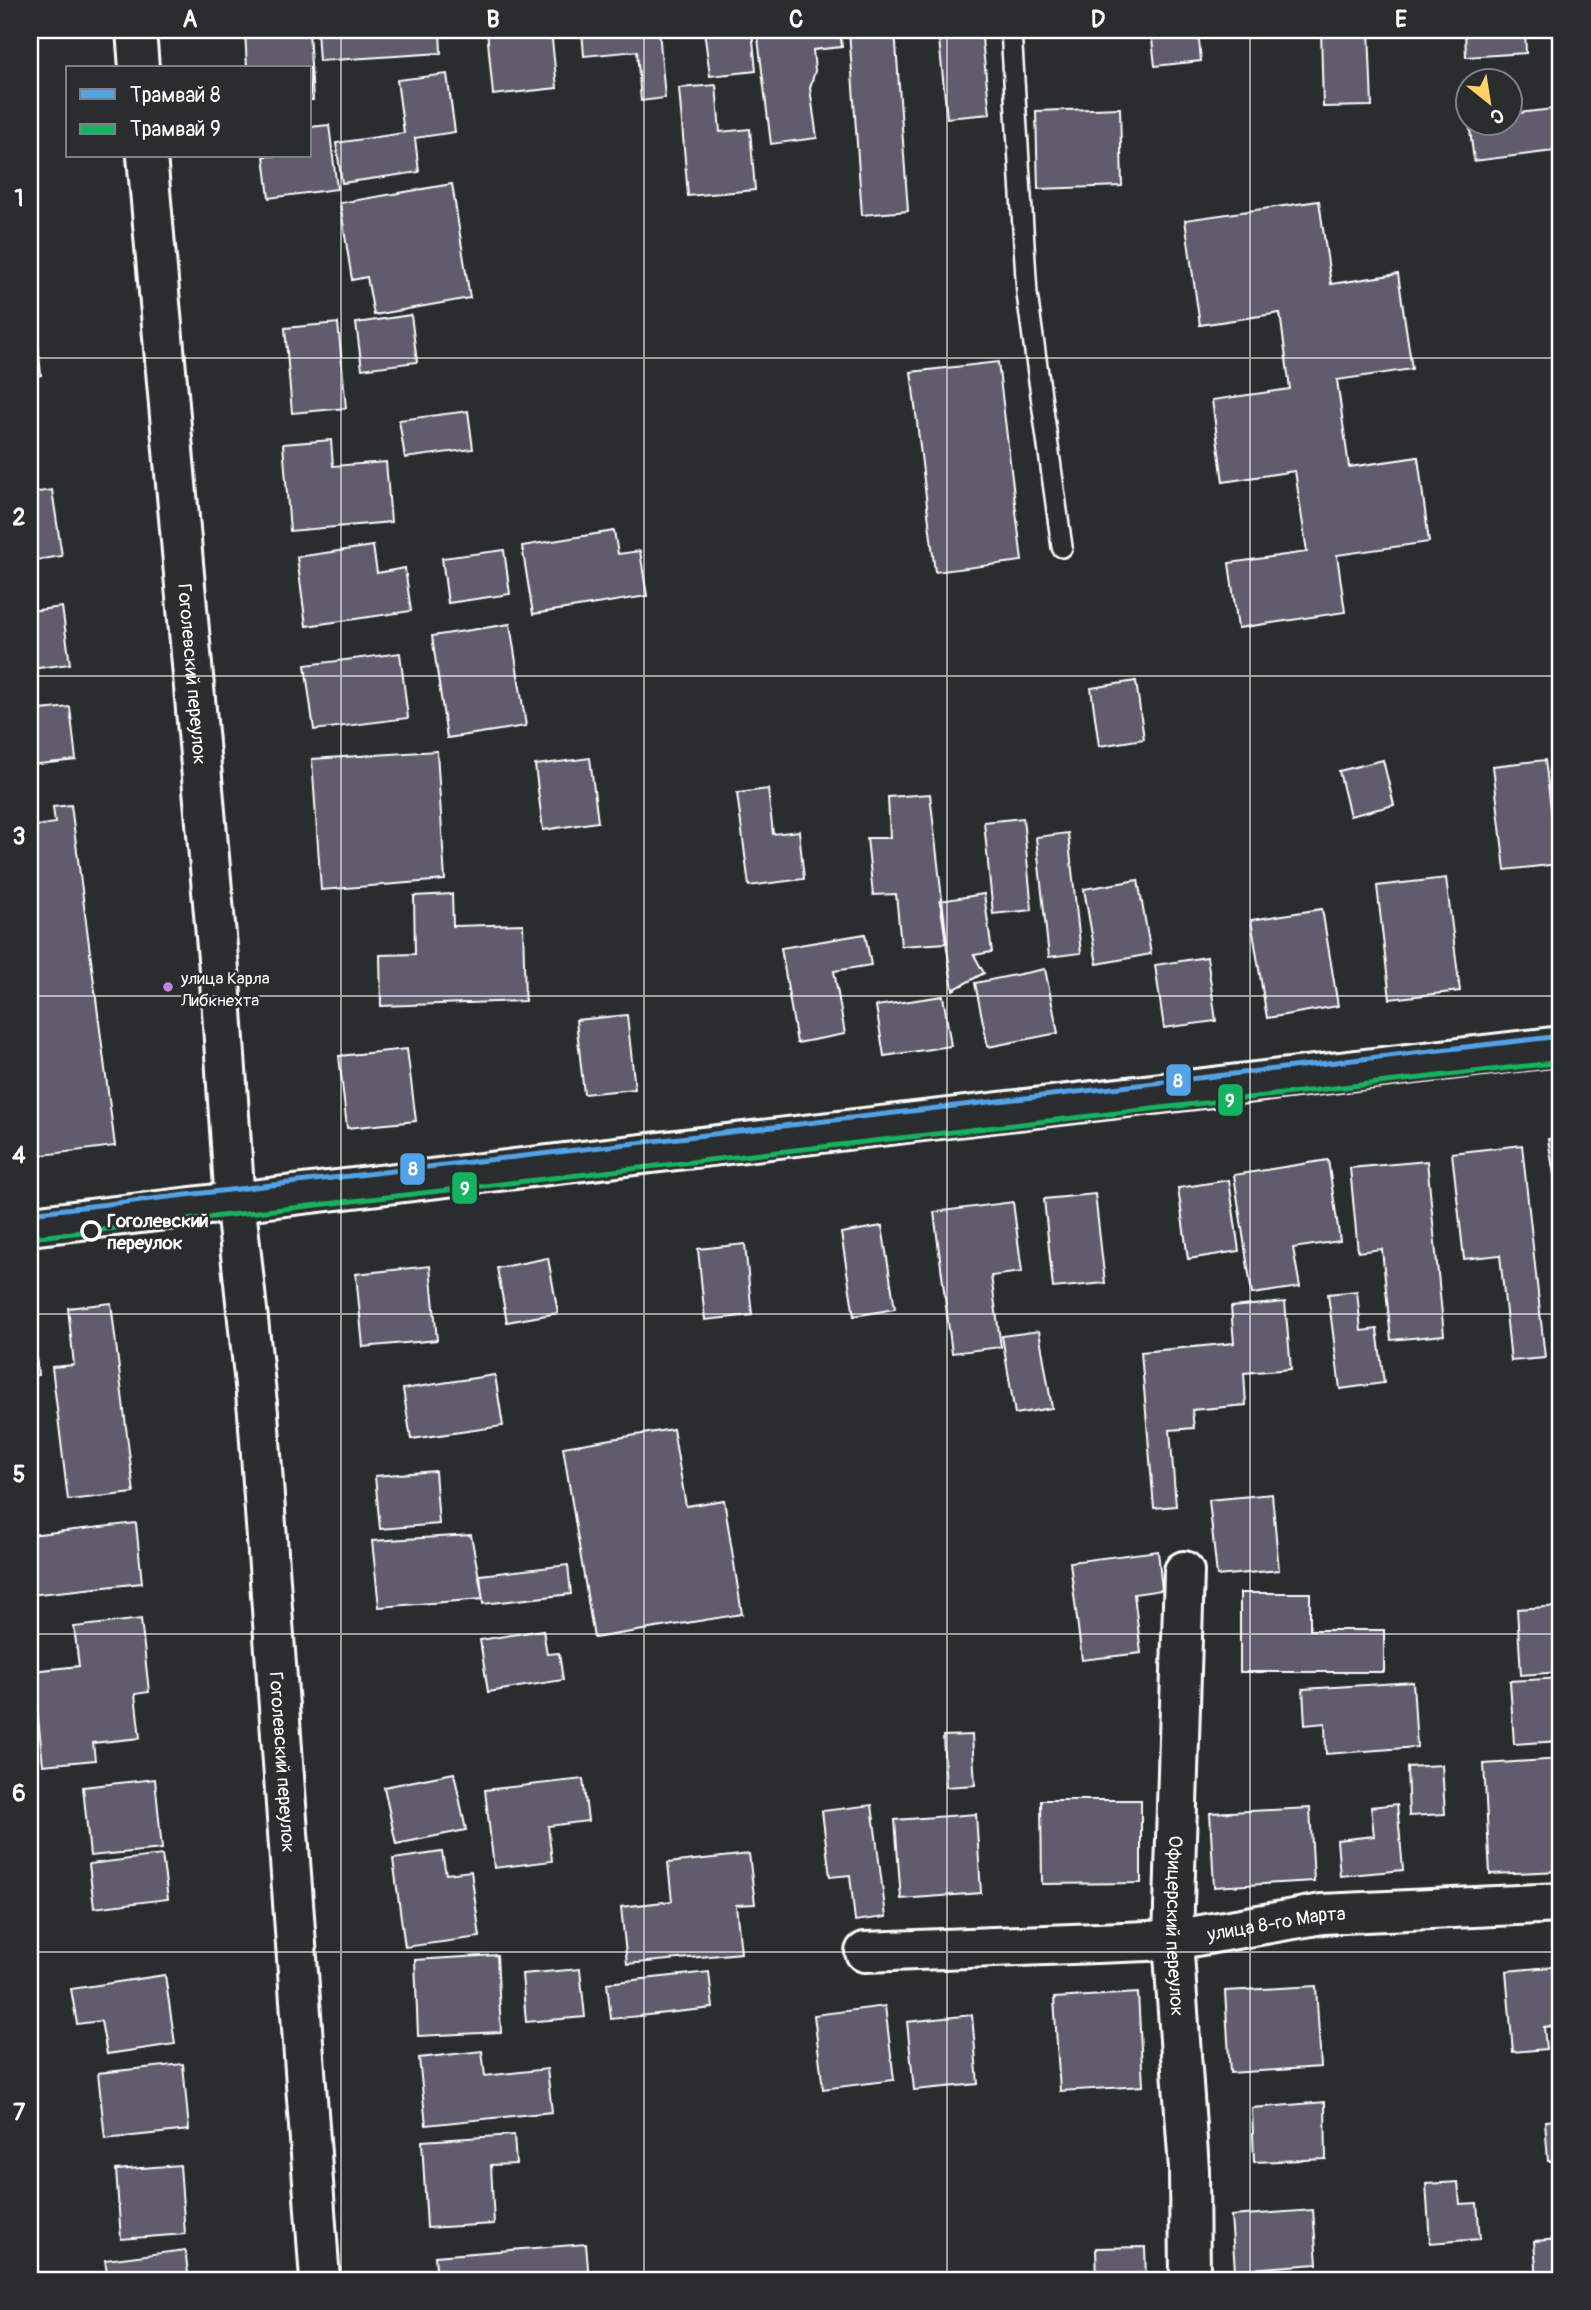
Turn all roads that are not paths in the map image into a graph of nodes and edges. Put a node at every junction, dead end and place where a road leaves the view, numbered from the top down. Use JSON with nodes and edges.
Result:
{"nodes":[{"id":1,"x":136,"y":30,"type":"edge"},
{"id":2,"x":1011,"y":30,"type":"edge"},
{"id":3,"x":139,"y":66,"type":"edge"},
{"id":4,"x":147,"y":158,"type":"edge"},
{"id":5,"x":1062,"y":547,"type":"dead end"},
{"id":6,"x":1561,"y":1046,"type":"edge"},
{"id":7,"x":236,"y":1201,"type":"junction"},
{"id":8,"x":30,"y":1226,"type":"edge"},
{"id":9,"x":1184,"y":1571,"type":"dead end"},
{"id":10,"x":1561,"y":1903,"type":"edge"},
{"id":11,"x":1173,"y":1940,"type":"junction"},
{"id":12,"x":865,"y":1952,"type":"dead end"},
{"id":13,"x":320,"y":2280,"type":"edge"},
{"id":14,"x":1190,"y":2280,"type":"edge"}],
"edges":[{"from":1,"to":3,"type":"street"},
{"from":2,"to":5,"type":"lane"},
{"from":4,"to":7,"type":"street","name":"Гоголевский переулок"},
{"from":6,"to":7,"type":"street"},
{"from":7,"to":8,"type":"street"},
{"from":7,"to":13,"type":"street","name":"Гоголевский переулок"},
{"from":9,"to":11,"type":"street","name":"Офицерский переулок"},
{"from":10,"to":11,"type":"street","name":"улица 8-го Марта"},
{"from":11,"to":12,"type":"street","name":"улица 8-го Марта"},
{"from":11,"to":14,"type":"street","name":"Офицерский переулок"}]}
